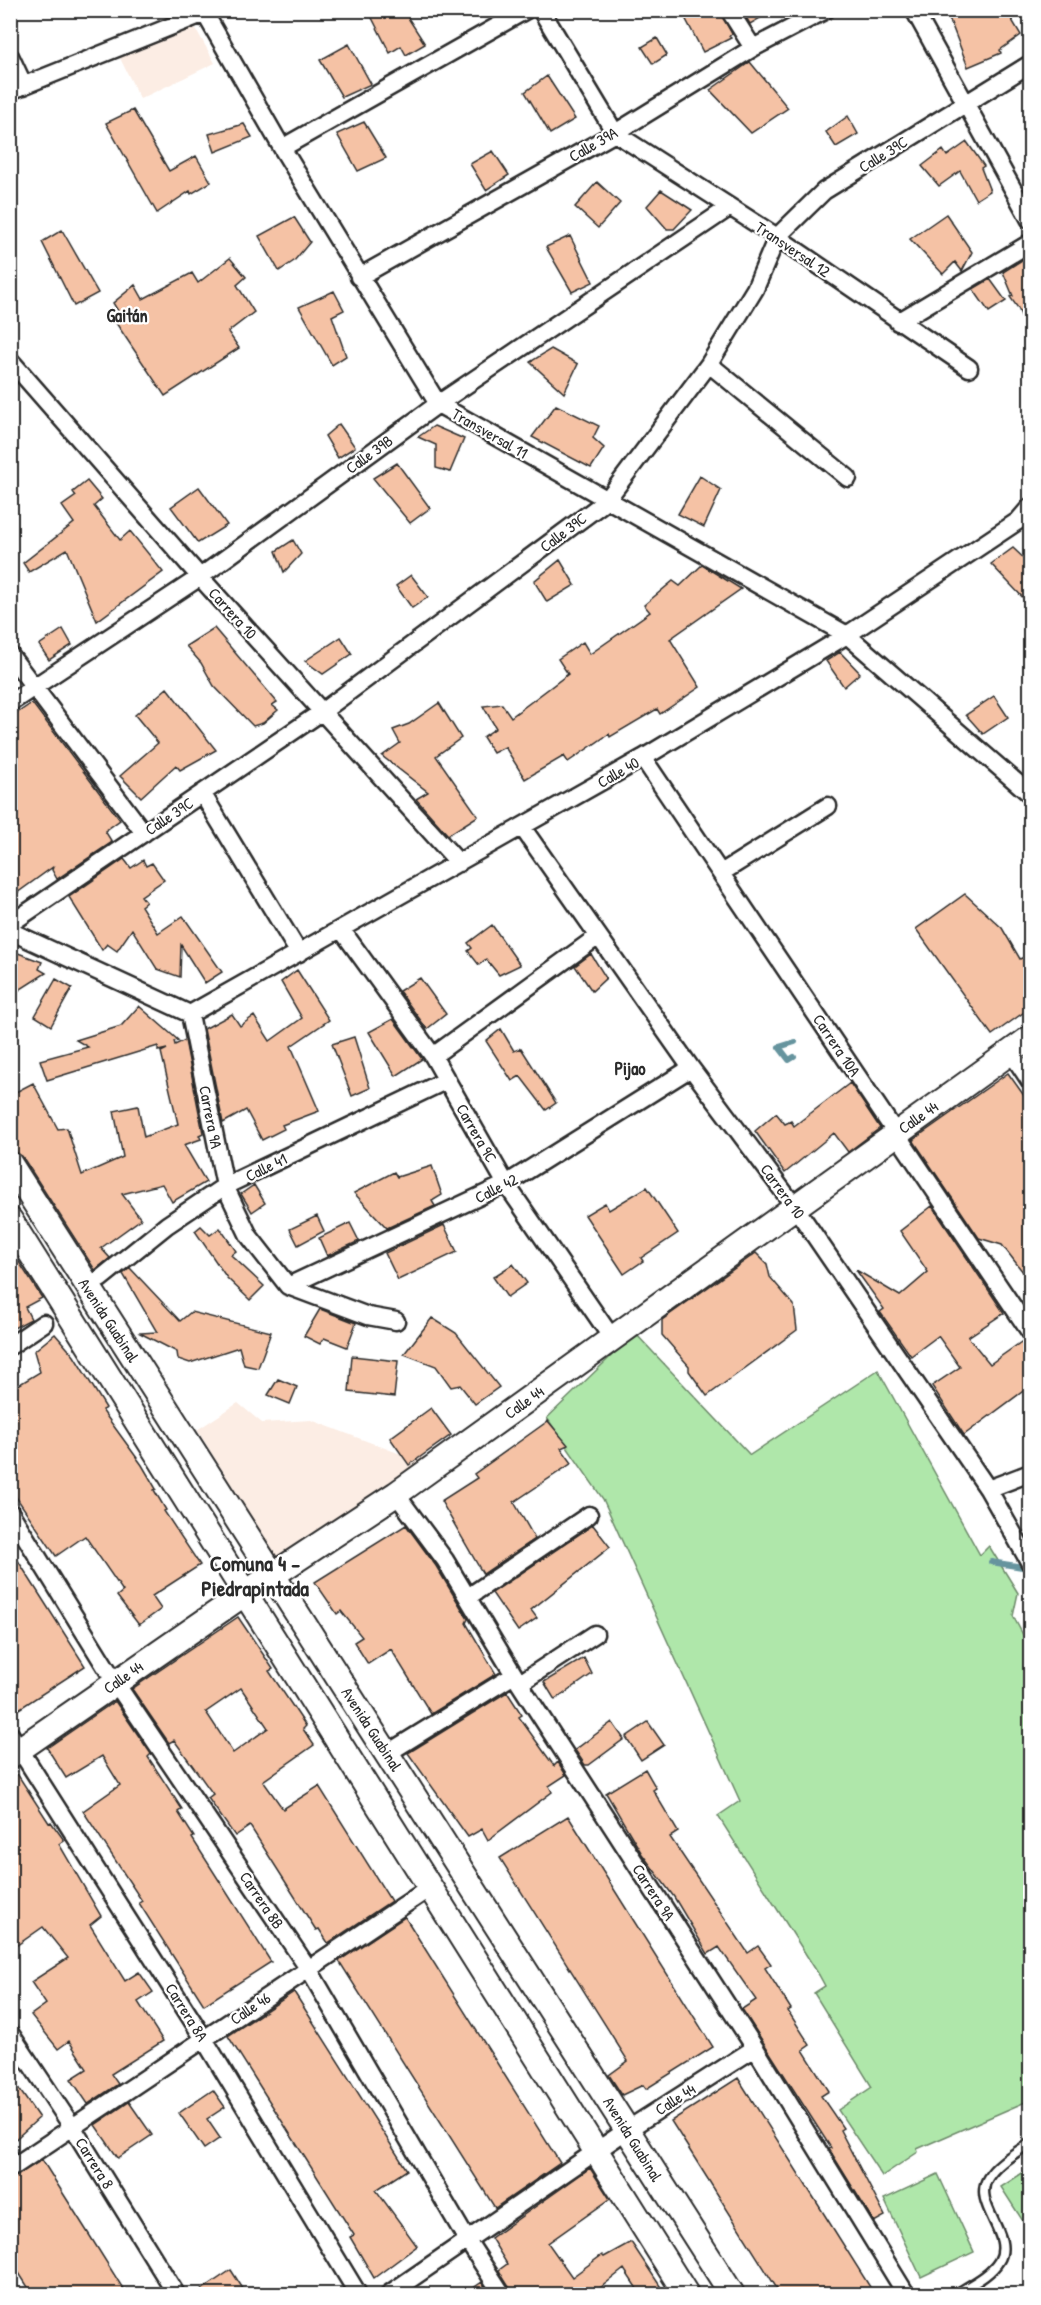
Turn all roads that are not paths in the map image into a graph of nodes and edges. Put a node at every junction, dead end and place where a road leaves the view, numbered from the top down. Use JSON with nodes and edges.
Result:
{"nodes":[{"id":1,"x":526,"y":10,"type":"edge"},
{"id":2,"x":541,"y":10,"type":"edge"},
{"id":3,"x":729,"y":10,"type":"edge"},
{"id":4,"x":826,"y":10,"type":"edge"},
{"id":5,"x":914,"y":10,"type":"edge"},
{"id":6,"x":207,"y":12,"type":"edge"},
{"id":7,"x":753,"y":48,"type":"junction"},
{"id":8,"x":10,"y":56,"type":"edge"},
{"id":9,"x":1030,"y":64,"type":"edge"},
{"id":10,"x":17,"y":89,"type":"edge"},
{"id":11,"x":967,"y":102,"type":"junction"},
{"id":12,"x":615,"y":132,"type":"junction"},
{"id":13,"x":282,"y":148,"type":"junction"},
{"id":14,"x":730,"y":207,"type":"junction"},
{"id":15,"x":1030,"y":220,"type":"edge"},
{"id":16,"x":777,"y":237,"type":"junction"},
{"id":17,"x":1030,"y":243,"type":"edge"},
{"id":18,"x":359,"y":277,"type":"junction"},
{"id":19,"x":898,"y":322,"type":"junction"},
{"id":20,"x":10,"y":360,"type":"edge"},
{"id":21,"x":709,"y":364,"type":"junction"},
{"id":22,"x":969,"y":368,"type":"dead end"},
{"id":23,"x":438,"y":404,"type":"junction"},
{"id":24,"x":848,"y":478,"type":"dead end"},
{"id":25,"x":606,"y":501,"type":"junction"},
{"id":26,"x":1030,"y":507,"type":"edge"},
{"id":27,"x":1024,"y":526,"type":"edge"},
{"id":28,"x":200,"y":577,"type":"junction"},
{"id":29,"x":847,"y":635,"type":"junction"},
{"id":30,"x":10,"y":655,"type":"edge"},
{"id":31,"x":33,"y":687,"type":"junction"},
{"id":32,"x":10,"y":703,"type":"edge"},
{"id":33,"x":323,"y":711,"type":"junction"},
{"id":34,"x":643,"y":758,"type":"junction"},
{"id":35,"x":202,"y":793,"type":"junction"},
{"id":36,"x":1030,"y":794,"type":"edge"},
{"id":37,"x":828,"y":806,"type":"dead end"},
{"id":38,"x":522,"y":827,"type":"junction"},
{"id":39,"x":144,"y":833,"type":"junction"},
{"id":40,"x":459,"y":863,"type":"junction"},
{"id":41,"x":721,"y":873,"type":"junction"},
{"id":42,"x":10,"y":924,"type":"edge"},
{"id":43,"x":341,"y":929,"type":"junction"},
{"id":44,"x":10,"y":931,"type":"edge"},
{"id":45,"x":597,"y":937,"type":"junction"},
{"id":46,"x":299,"y":953,"type":"junction"},
{"id":47,"x":190,"y":1014,"type":"junction"},
{"id":48,"x":1021,"y":1045,"type":"edge"},
{"id":49,"x":433,"y":1056,"type":"junction"},
{"id":50,"x":691,"y":1068,"type":"junction"},
{"id":51,"x":447,"y":1080,"type":"junction"},
{"id":52,"x":1030,"y":1081,"type":"edge"},
{"id":53,"x":897,"y":1132,"type":"junction"},
{"id":54,"x":10,"y":1164,"type":"edge"},
{"id":55,"x":506,"y":1184,"type":"junction"},
{"id":56,"x":225,"y":1186,"type":"junction"},
{"id":57,"x":795,"y":1207,"type":"junction"},
{"id":58,"x":10,"y":1220,"type":"edge"},
{"id":59,"x":100,"y":1279,"type":"dead end"},
{"id":60,"x":288,"y":1286,"type":"junction"},
{"id":61,"x":396,"y":1321,"type":"dead end"},
{"id":62,"x":44,"y":1323,"type":"dead end"},
{"id":63,"x":1030,"y":1332,"type":"edge"},
{"id":64,"x":612,"y":1338,"type":"junction"},
{"id":65,"x":10,"y":1346,"type":"edge"},
{"id":66,"x":1030,"y":1473,"type":"edge"},
{"id":67,"x":988,"y":1489,"type":"junction"},
{"id":68,"x":396,"y":1494,"type":"junction"},
{"id":69,"x":10,"y":1512,"type":"edge"},
{"id":70,"x":589,"y":1515,"type":"dead end"},
{"id":71,"x":1030,"y":1563,"type":"edge"},
{"id":72,"x":273,"y":1575,"type":"junction"},
{"id":73,"x":244,"y":1593,"type":"junction"},
{"id":74,"x":468,"y":1597,"type":"junction"},
{"id":75,"x":595,"y":1634,"type":"dead end"},
{"id":76,"x":517,"y":1679,"type":"junction"},
{"id":77,"x":115,"y":1682,"type":"junction"},
{"id":78,"x":14,"y":1746,"type":"edge"},
{"id":79,"x":388,"y":1754,"type":"junction"},
{"id":80,"x":431,"y":1887,"type":"junction"},
{"id":81,"x":308,"y":1968,"type":"junction"},
{"id":82,"x":10,"y":2033,"type":"edge"},
{"id":83,"x":204,"y":2039,"type":"junction"},
{"id":84,"x":755,"y":2048,"type":"junction"},
{"id":85,"x":73,"y":2128,"type":"junction"},
{"id":86,"x":627,"y":2130,"type":"junction"},
{"id":87,"x":1030,"y":2143,"type":"edge"},
{"id":88,"x":596,"y":2151,"type":"junction"},
{"id":89,"x":10,"y":2169,"type":"edge"},
{"id":90,"x":467,"y":2240,"type":"junction"},
{"id":91,"x":176,"y":2295,"type":"edge"},
{"id":92,"x":358,"y":2295,"type":"edge"},
{"id":93,"x":388,"y":2295,"type":"edge"},
{"id":94,"x":502,"y":2295,"type":"edge"},
{"id":95,"x":686,"y":2295,"type":"edge"},
{"id":96,"x":732,"y":2295,"type":"edge"},
{"id":97,"x":906,"y":2295,"type":"edge"},
{"id":98,"x":956,"y":2295,"type":"edge"}],
"edges":[{"from":1,"to":13,"type":"street"},
{"from":2,"to":12,"type":"street"},
{"from":3,"to":7,"type":"street"},
{"from":4,"to":7,"type":"street","name":"Calle 39A"},
{"from":5,"to":11,"type":"street"},
{"from":6,"to":10,"type":"street"},
{"from":6,"to":13,"type":"street","name":"Transversal 11"},
{"from":7,"to":12,"type":"street","name":"Calle 39A"},
{"from":8,"to":10,"type":"street"},
{"from":9,"to":11,"type":"street","name":"Calle 39C"},
{"from":11,"to":15,"type":"street"},
{"from":11,"to":16,"type":"street","name":"Calle 39C"},
{"from":12,"to":14,"type":"street","name":"Transversal 12"},
{"from":12,"to":18,"type":"street","name":"Calle 39A"},
{"from":13,"to":18,"type":"street","name":"Transversal 11"},
{"from":14,"to":16,"type":"street","name":"Transversal 12"},
{"from":14,"to":23,"type":"street","name":"Calle 39B"},
{"from":16,"to":19,"type":"street","name":"Transversal 12"},
{"from":16,"to":21,"type":"street","name":"Calle 39C"},
{"from":17,"to":19,"type":"street"},
{"from":18,"to":23,"type":"street","name":"Transversal 11"},
{"from":19,"to":22,"type":"street","name":"Transversal 12"},
{"from":20,"to":28,"type":"street","name":"Carrera 10"},
{"from":21,"to":24,"type":"street"},
{"from":21,"to":25,"type":"street","name":"Calle 39C"},
{"from":23,"to":25,"type":"street","name":"Transversal 11"},
{"from":23,"to":28,"type":"street","name":"Calle 39B"},
{"from":25,"to":29,"type":"street","name":"Transversal 11"},
{"from":25,"to":33,"type":"street","name":"Calle 39C"},
{"from":26,"to":27,"type":"street","name":"Calle 40"},
{"from":27,"to":29,"type":"street","name":"Calle 40"},
{"from":28,"to":31,"type":"street","name":"Calle 39B"},
{"from":28,"to":33,"type":"street","name":"Carrera 10"},
{"from":29,"to":34,"type":"street","name":"Calle 40"},
{"from":29,"to":36,"type":"street","name":"Transversal 11"},
{"from":30,"to":31,"type":"street"},
{"from":31,"to":32,"type":"street","name":"Calle 39B"},
{"from":31,"to":39,"type":"street"},
{"from":33,"to":35,"type":"street","name":"Calle 39C"},
{"from":33,"to":40,"type":"street","name":"Carrera 10"},
{"from":34,"to":38,"type":"street","name":"Calle 40"},
{"from":34,"to":41,"type":"street","name":"Carrera 10A"},
{"from":35,"to":39,"type":"street","name":"Calle 39C"},
{"from":35,"to":46,"type":"street"},
{"from":37,"to":41,"type":"street"},
{"from":38,"to":40,"type":"street","name":"Calle 40"},
{"from":38,"to":45,"type":"street","name":"Carrera 10"},
{"from":39,"to":42,"type":"street","name":"Calle 39C"},
{"from":40,"to":43,"type":"street","name":"Calle 40"},
{"from":41,"to":53,"type":"street","name":"Carrera 10A"},
{"from":43,"to":46,"type":"street","name":"Calle 40"},
{"from":43,"to":49,"type":"street","name":"Carrera 9C"},
{"from":44,"to":47,"type":"street"},
{"from":45,"to":49,"type":"street"},
{"from":45,"to":50,"type":"street","name":"Carrera 10"},
{"from":46,"to":47,"type":"street","name":"Calle 40"},
{"from":47,"to":56,"type":"street","name":"Carrera 9A"},
{"from":48,"to":52,"type":"street"},
{"from":48,"to":53,"type":"main road","name":"Calle 44"},
{"from":49,"to":51,"type":"street","name":"Carrera 9C"},
{"from":50,"to":55,"type":"street","name":"Calle 42"},
{"from":50,"to":57,"type":"street","name":"Carrera 10"},
{"from":51,"to":55,"type":"street","name":"Carrera 9C"},
{"from":51,"to":56,"type":"street","name":"Calle 41"},
{"from":53,"to":57,"type":"main road","name":"Calle 44"},
{"from":53,"to":63,"type":"street","name":"Carrera 10A"},
{"from":54,"to":72,"type":"main road","name":"Avenida Guabinal"},
{"from":55,"to":60,"type":"street","name":"Calle 42"},
{"from":55,"to":64,"type":"street","name":"Carrera 9C"},
{"from":56,"to":59,"type":"street","name":"Calle 41"},
{"from":56,"to":60,"type":"street","name":"Carrera 9A"},
{"from":57,"to":64,"type":"main road","name":"Calle 44"},
{"from":57,"to":67,"type":"street","name":"Carrera 10"},
{"from":58,"to":73,"type":"main road","name":"Avenida Guabinal"},
{"from":60,"to":61,"type":"street"},
{"from":62,"to":65,"type":"street"},
{"from":64,"to":68,"type":"main road","name":"Calle 44"},
{"from":66,"to":67,"type":"street"},
{"from":67,"to":71,"type":"street","name":"Carrera 10"},
{"from":68,"to":72,"type":"main road","name":"Calle 44"},
{"from":68,"to":74,"type":"street","name":"Carrera 9A"},
{"from":69,"to":77,"type":"street","name":"Carrera 8B"},
{"from":70,"to":74,"type":"street"},
{"from":72,"to":73,"type":"main road","name":"Calle 44"},
{"from":72,"to":79,"type":"main road","name":"Avenida Guabinal"},
{"from":73,"to":77,"type":"main road","name":"Calle 44"},
{"from":73,"to":80,"type":"main road","name":"Avenida Guabinal"},
{"from":74,"to":76,"type":"street","name":"Carrera 9A"},
{"from":75,"to":76,"type":"street"},
{"from":76,"to":79,"type":"street"},
{"from":76,"to":84,"type":"street","name":"Carrera 9A"},
{"from":77,"to":78,"type":"main road","name":"Calle 44"},
{"from":77,"to":81,"type":"street","name":"Carrera 8B"},
{"from":78,"to":83,"type":"street","name":"Carrera 8A"},
{"from":79,"to":86,"type":"main road","name":"Avenida Guabinal"},
{"from":80,"to":81,"type":"street","name":"Calle 46"},
{"from":80,"to":88,"type":"main road","name":"Avenida Guabinal"},
{"from":81,"to":83,"type":"street","name":"Calle 46"},
{"from":81,"to":90,"type":"street","name":"Carrera 8B"},
{"from":82,"to":85,"type":"street","name":"Carrera 8"},
{"from":83,"to":85,"type":"street","name":"Calle 46"},
{"from":83,"to":92,"type":"street","name":"Carrera 8A"},
{"from":84,"to":86,"type":"street","name":"Calle 44"},
{"from":84,"to":97,"type":"street","name":"Carrera 9A"},
{"from":85,"to":89,"type":"street","name":"Calle 46"},
{"from":85,"to":91,"type":"street","name":"Carrera 8"},
{"from":86,"to":88,"type":"street","name":"Calle 44"},
{"from":86,"to":96,"type":"main road","name":"Avenida Guabinal"},
{"from":87,"to":98,"type":"lane"},
{"from":88,"to":90,"type":"street","name":"Calle 44"},
{"from":88,"to":95,"type":"main road","name":"Avenida Guabinal"},
{"from":90,"to":93,"type":"street","name":"Calle 44"},
{"from":90,"to":94,"type":"street","name":"Carrera 8B"}]}
